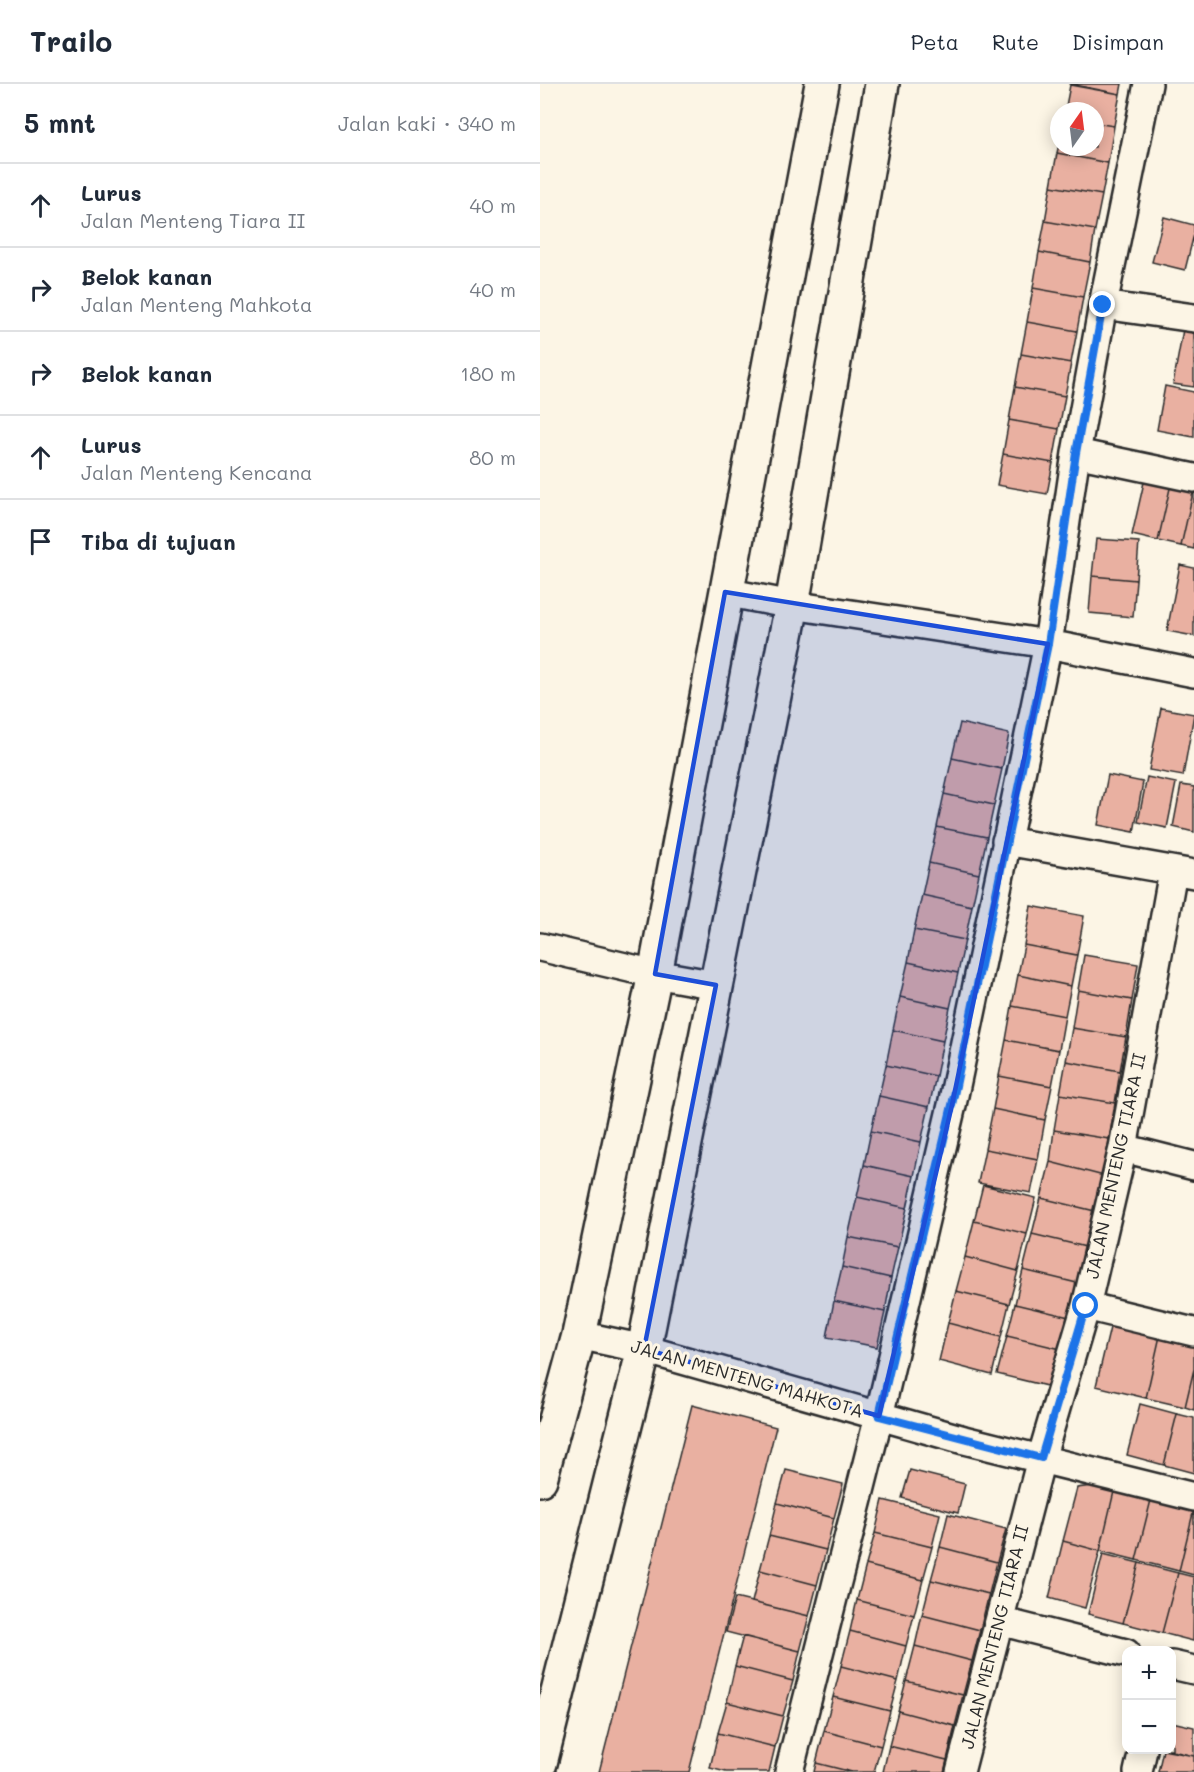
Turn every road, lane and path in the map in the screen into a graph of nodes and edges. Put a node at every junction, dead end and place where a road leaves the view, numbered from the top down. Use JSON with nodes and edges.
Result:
{"nodes":[{"id":1,"x":822,"y":84,"type":"edge"},
{"id":2,"x":882,"y":84,"type":"edge"},
{"id":3,"x":1148,"y":84,"type":"edge"},
{"id":4,"x":1103,"y":305,"type":"junction"},
{"id":5,"x":1194,"y":318,"type":"edge"},
{"id":6,"x":1076,"y":453,"type":"junction"},
{"id":7,"x":1194,"y":478,"type":"edge"},
{"id":8,"x":725,"y":592,"type":"junction"},
{"id":9,"x":792,"y":604,"type":"junction"},
{"id":10,"x":1048,"y":644,"type":"junction"},
{"id":11,"x":1194,"y":673,"type":"edge"},
{"id":12,"x":1006,"y":841,"type":"junction"},
{"id":13,"x":1184,"y":872,"type":"edge"},
{"id":14,"x":540,"y":947,"type":"edge"},
{"id":15,"x":655,"y":974,"type":"junction"},
{"id":16,"x":716,"y":986,"type":"junction"},
{"id":17,"x":1122,"y":1148,"type":"junction"},
{"id":18,"x":1194,"y":1166,"type":"edge"},
{"id":19,"x":1086,"y":1306,"type":"junction"},
{"id":20,"x":1194,"y":1332,"type":"edge"},
{"id":21,"x":579,"y":1335,"type":"junction"},
{"id":22,"x":644,"y":1349,"type":"junction"},
{"id":23,"x":879,"y":1416,"type":"junction"},
{"id":24,"x":1041,"y":1458,"type":"junction"},
{"id":25,"x":540,"y":1479,"type":"edge"},
{"id":26,"x":1194,"y":1497,"type":"edge"},
{"id":27,"x":999,"y":1620,"type":"junction"},
{"id":28,"x":1122,"y":1652,"type":"edge"},
{"id":29,"x":1176,"y":1666,"type":"edge"},
{"id":30,"x":1194,"y":1670,"type":"edge"},
{"id":31,"x":1142,"y":1754,"type":"edge"},
{"id":32,"x":540,"y":1763,"type":"edge"},
{"id":33,"x":789,"y":1772,"type":"edge"},
{"id":34,"x":960,"y":1772,"type":"edge"},
{"id":35,"x":1138,"y":1772,"type":"edge"}],
"edges":[{"from":1,"to":8,"type":"street"},
{"from":2,"to":9,"type":"street"},
{"from":3,"to":4,"type":"street"},
{"from":4,"to":5,"type":"street"},
{"from":4,"to":6,"type":"street"},
{"from":6,"to":7,"type":"street"},
{"from":6,"to":10,"type":"street"},
{"from":8,"to":9,"type":"street"},
{"from":8,"to":15,"type":"street"},
{"from":9,"to":10,"type":"street"},
{"from":9,"to":16,"type":"street"},
{"from":10,"to":11,"type":"street"},
{"from":10,"to":12,"type":"street"},
{"from":12,"to":13,"type":"street"},
{"from":12,"to":23,"type":"street"},
{"from":13,"to":17,"type":"street","name":"JALAN MENTENG TIARA II"},
{"from":14,"to":15,"type":"street"},
{"from":15,"to":16,"type":"street"},
{"from":15,"to":21,"type":"street"},
{"from":16,"to":22,"type":"street"},
{"from":17,"to":18,"type":"street"},
{"from":17,"to":19,"type":"street","name":"JALAN MENTENG TIARA II"},
{"from":19,"to":20,"type":"street"},
{"from":19,"to":24,"type":"street","name":"JALAN MENTENG TIARA II"},
{"from":21,"to":22,"type":"street","name":"JALAN MENTENG MAHKOTA"},
{"from":21,"to":25,"type":"street"},
{"from":22,"to":23,"type":"street","name":"JALAN MENTENG MAHKOTA"},
{"from":22,"to":32,"type":"street"},
{"from":23,"to":24,"type":"street","name":"JALAN MENTENG MAHKOTA"},
{"from":23,"to":33,"type":"street"},
{"from":24,"to":26,"type":"street","name":"JALAN MENTENG MAHKOTA"},
{"from":24,"to":27,"type":"street","name":"JALAN MENTENG TIARA II"},
{"from":27,"to":28,"type":"street"},
{"from":27,"to":34,"type":"street","name":"JALAN MENTENG TIARA II"},
{"from":29,"to":30,"type":"street"},
{"from":31,"to":35,"type":"street"}]}
